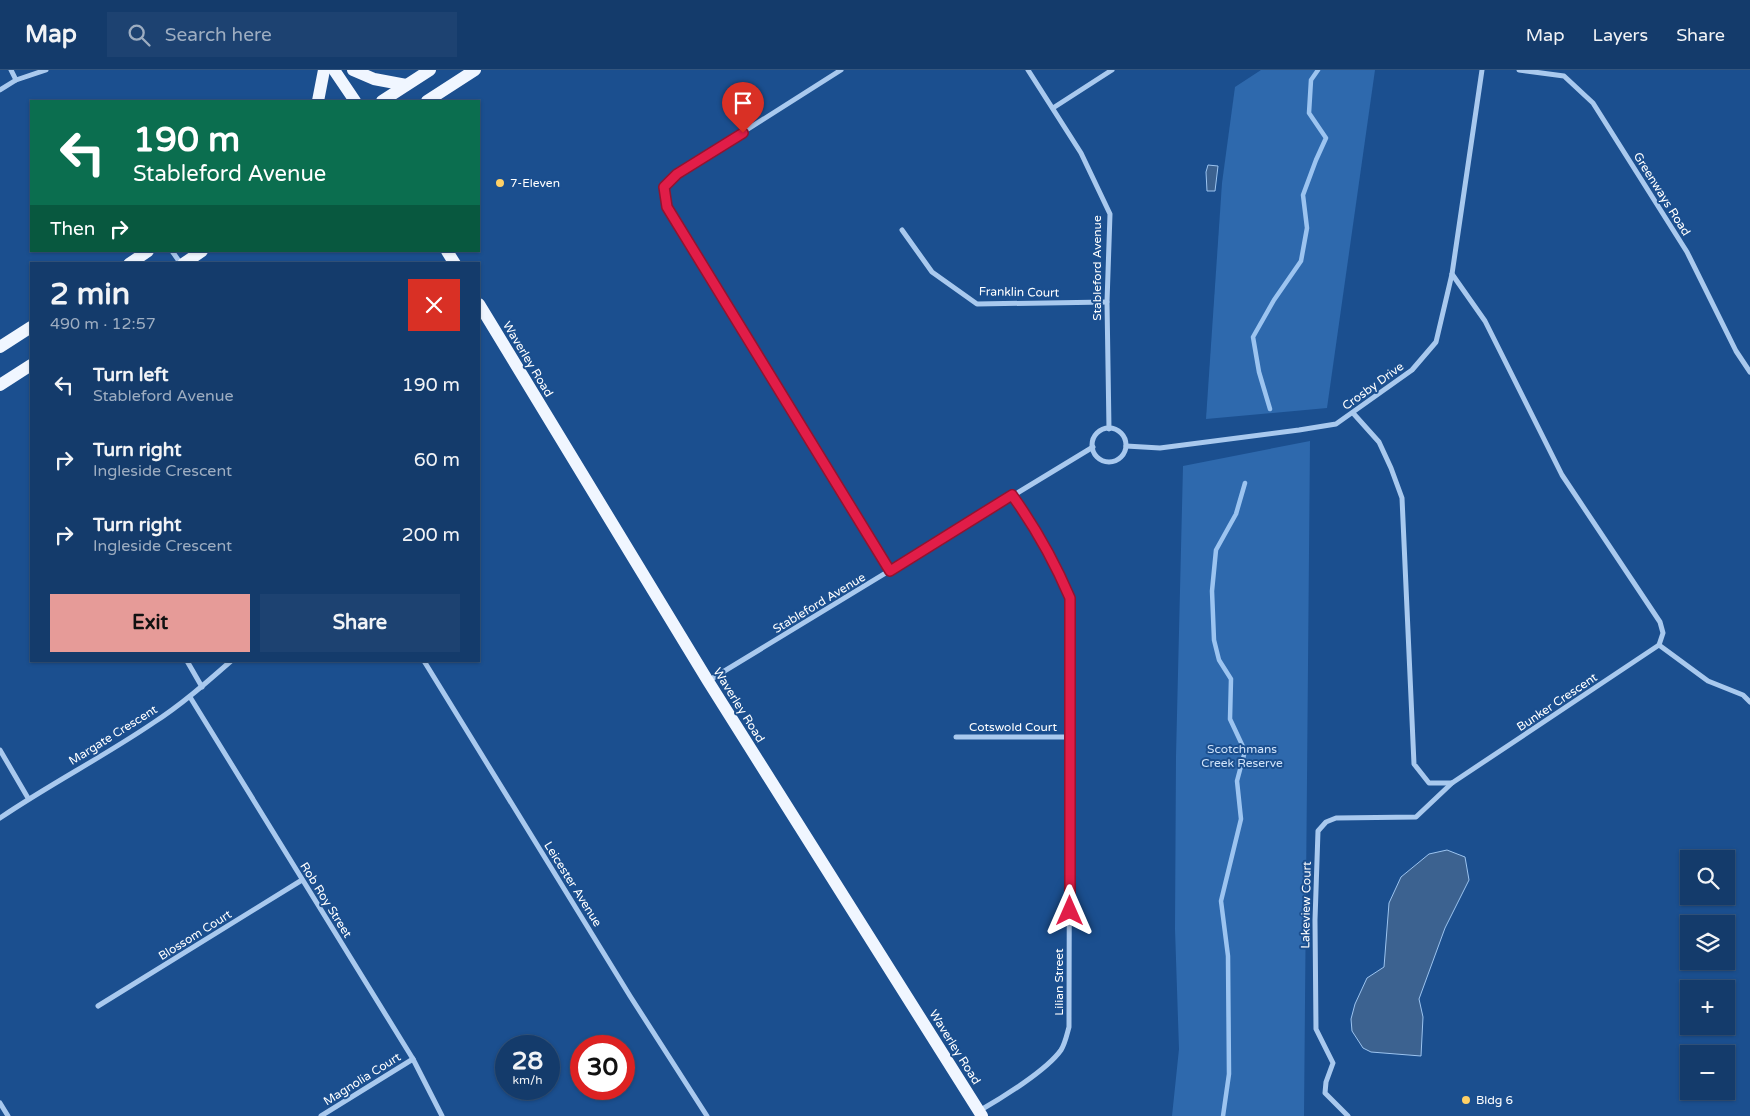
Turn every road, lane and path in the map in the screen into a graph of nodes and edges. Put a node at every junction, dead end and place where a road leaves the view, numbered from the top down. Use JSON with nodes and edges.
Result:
{"nodes":[{"id":1,"x":11,"y":70,"type":"edge"},
{"id":2,"x":46,"y":70,"type":"edge"},
{"id":3,"x":324,"y":70,"type":"edge"},
{"id":4,"x":334,"y":70,"type":"edge"},
{"id":5,"x":353,"y":70,"type":"edge"},
{"id":6,"x":430,"y":70,"type":"edge"},
{"id":7,"x":476,"y":70,"type":"edge"},
{"id":8,"x":841,"y":70,"type":"edge"},
{"id":9,"x":1028,"y":70,"type":"edge"},
{"id":10,"x":1112,"y":70,"type":"edge"},
{"id":11,"x":1482,"y":70,"type":"edge"},
{"id":12,"x":1519,"y":70,"type":"edge"},
{"id":13,"x":16,"y":80,"type":"junction"},
{"id":14,"x":406,"y":85,"type":"junction"},
{"id":15,"x":0,"y":90,"type":"edge"},
{"id":16,"x":318,"y":100,"type":"edge"},
{"id":17,"x":354,"y":100,"type":"edge"},
{"id":18,"x":384,"y":100,"type":"edge"},
{"id":19,"x":429,"y":100,"type":"edge"},
{"id":20,"x":1053,"y":108,"type":"junction"},
{"id":21,"x":902,"y":230,"type":"dead end"},
{"id":22,"x":147,"y":252,"type":"edge"},
{"id":23,"x":173,"y":252,"type":"edge"},
{"id":24,"x":200,"y":252,"type":"edge"},
{"id":25,"x":132,"y":262,"type":"edge"},
{"id":26,"x":180,"y":262,"type":"edge"},
{"id":27,"x":185,"y":262,"type":"edge"},
{"id":28,"x":1452,"y":274,"type":"junction"},
{"id":29,"x":1106,"y":302,"type":"junction"},
{"id":30,"x":480,"y":306,"type":"edge"},
{"id":31,"x":30,"y":328,"type":"edge"},
{"id":32,"x":0,"y":347,"type":"edge"},
{"id":33,"x":30,"y":366,"type":"edge"},
{"id":34,"x":1750,"y":372,"type":"edge"},
{"id":35,"x":0,"y":385,"type":"edge"},
{"id":36,"x":1353,"y":413,"type":"junction"},
{"id":37,"x":1109,"y":428,"type":"junction"},
{"id":38,"x":1126,"y":446,"type":"junction"},
{"id":39,"x":1092,"y":447,"type":"junction"},
{"id":40,"x":1012,"y":495,"type":"junction"},
{"id":41,"x":890,"y":571,"type":"junction"},
{"id":42,"x":1660,"y":646,"type":"junction"},
{"id":43,"x":188,"y":662,"type":"edge"},
{"id":44,"x":230,"y":662,"type":"edge"},
{"id":45,"x":425,"y":662,"type":"edge"},
{"id":46,"x":708,"y":681,"type":"junction"},
{"id":47,"x":202,"y":687,"type":"junction"},
{"id":48,"x":190,"y":697,"type":"junction"},
{"id":49,"x":1750,"y":702,"type":"edge"},
{"id":50,"x":956,"y":736,"type":"dead end"},
{"id":51,"x":1071,"y":737,"type":"junction"},
{"id":52,"x":0,"y":750,"type":"edge"},
{"id":53,"x":1452,"y":784,"type":"junction"},
{"id":54,"x":28,"y":798,"type":"junction"},
{"id":55,"x":0,"y":818,"type":"edge"},
{"id":56,"x":302,"y":880,"type":"junction"},
{"id":57,"x":98,"y":1006,"type":"dead end"},
{"id":58,"x":413,"y":1059,"type":"junction"},
{"id":59,"x":0,"y":1103,"type":"edge"},
{"id":60,"x":981,"y":1114,"type":"edge"},
{"id":61,"x":8,"y":1116,"type":"edge"},
{"id":62,"x":321,"y":1116,"type":"edge"},
{"id":63,"x":442,"y":1116,"type":"edge"},
{"id":64,"x":707,"y":1116,"type":"edge"},
{"id":65,"x":1348,"y":1116,"type":"edge"}],
"edges":[{"from":1,"to":13,"type":"street"},
{"from":2,"to":13,"type":"street"},
{"from":3,"to":16,"type":"main road"},
{"from":4,"to":17,"type":"main road"},
{"from":5,"to":14,"type":"main road"},
{"from":6,"to":14,"type":"main road"},
{"from":7,"to":19,"type":"main road"},
{"from":8,"to":41,"type":"street"},
{"from":9,"to":20,"type":"street","name":"Stableford Avenue"},
{"from":10,"to":20,"type":"street"},
{"from":11,"to":28,"type":"street","name":"Crosby Drive"},
{"from":12,"to":34,"type":"street","name":"Greenways Road"},
{"from":13,"to":15,"type":"street"},
{"from":14,"to":18,"type":"main road"},
{"from":20,"to":29,"type":"street","name":"Stableford Avenue"},
{"from":21,"to":29,"type":"street","name":"Franklin Court"},
{"from":22,"to":25,"type":"main road"},
{"from":23,"to":26,"type":"street"},
{"from":24,"to":27,"type":"main road"},
{"from":28,"to":36,"type":"street","name":"Crosby Drive"},
{"from":28,"to":42,"type":"street"},
{"from":29,"to":37,"type":"street","name":"Stableford Avenue"},
{"from":30,"to":46,"type":"main road","name":"Waverley Road"},
{"from":31,"to":32,"type":"main road"},
{"from":33,"to":35,"type":"main road"},
{"from":36,"to":38,"type":"street","name":"Crosby Drive"},
{"from":36,"to":53,"type":"street"},
{"from":37,"to":38,"type":"street"},
{"from":37,"to":39,"type":"street"},
{"from":38,"to":39,"type":"street"},
{"from":39,"to":40,"type":"street","name":"Stableford Avenue"},
{"from":40,"to":41,"type":"street","name":"Stableford Avenue"},
{"from":40,"to":51,"type":"street","name":"Lilian Street"},
{"from":41,"to":46,"type":"street","name":"Stableford Avenue"},
{"from":42,"to":49,"type":"street"},
{"from":42,"to":53,"type":"street","name":"Bunker Crescent"},
{"from":43,"to":47,"type":"street"},
{"from":44,"to":47,"type":"street","name":"Margate Crescent"},
{"from":45,"to":64,"type":"street","name":"Leicester Avenue"},
{"from":46,"to":60,"type":"main road","name":"Waverley Road"},
{"from":47,"to":48,"type":"street","name":"Margate Crescent"},
{"from":48,"to":54,"type":"street","name":"Margate Crescent"},
{"from":48,"to":56,"type":"street","name":"Rob Roy Street"},
{"from":50,"to":51,"type":"street","name":"Cotswold Court"},
{"from":51,"to":60,"type":"street","name":"Lilian Street"},
{"from":52,"to":54,"type":"street"},
{"from":53,"to":65,"type":"street","name":"Lakeview Court"},
{"from":54,"to":55,"type":"street","name":"Margate Crescent"},
{"from":56,"to":57,"type":"street","name":"Blossom Court"},
{"from":56,"to":58,"type":"street","name":"Rob Roy Street"},
{"from":58,"to":62,"type":"street","name":"Magnolia Court"},
{"from":58,"to":63,"type":"street","name":"Rob Roy Street"},
{"from":59,"to":61,"type":"street"}]}
